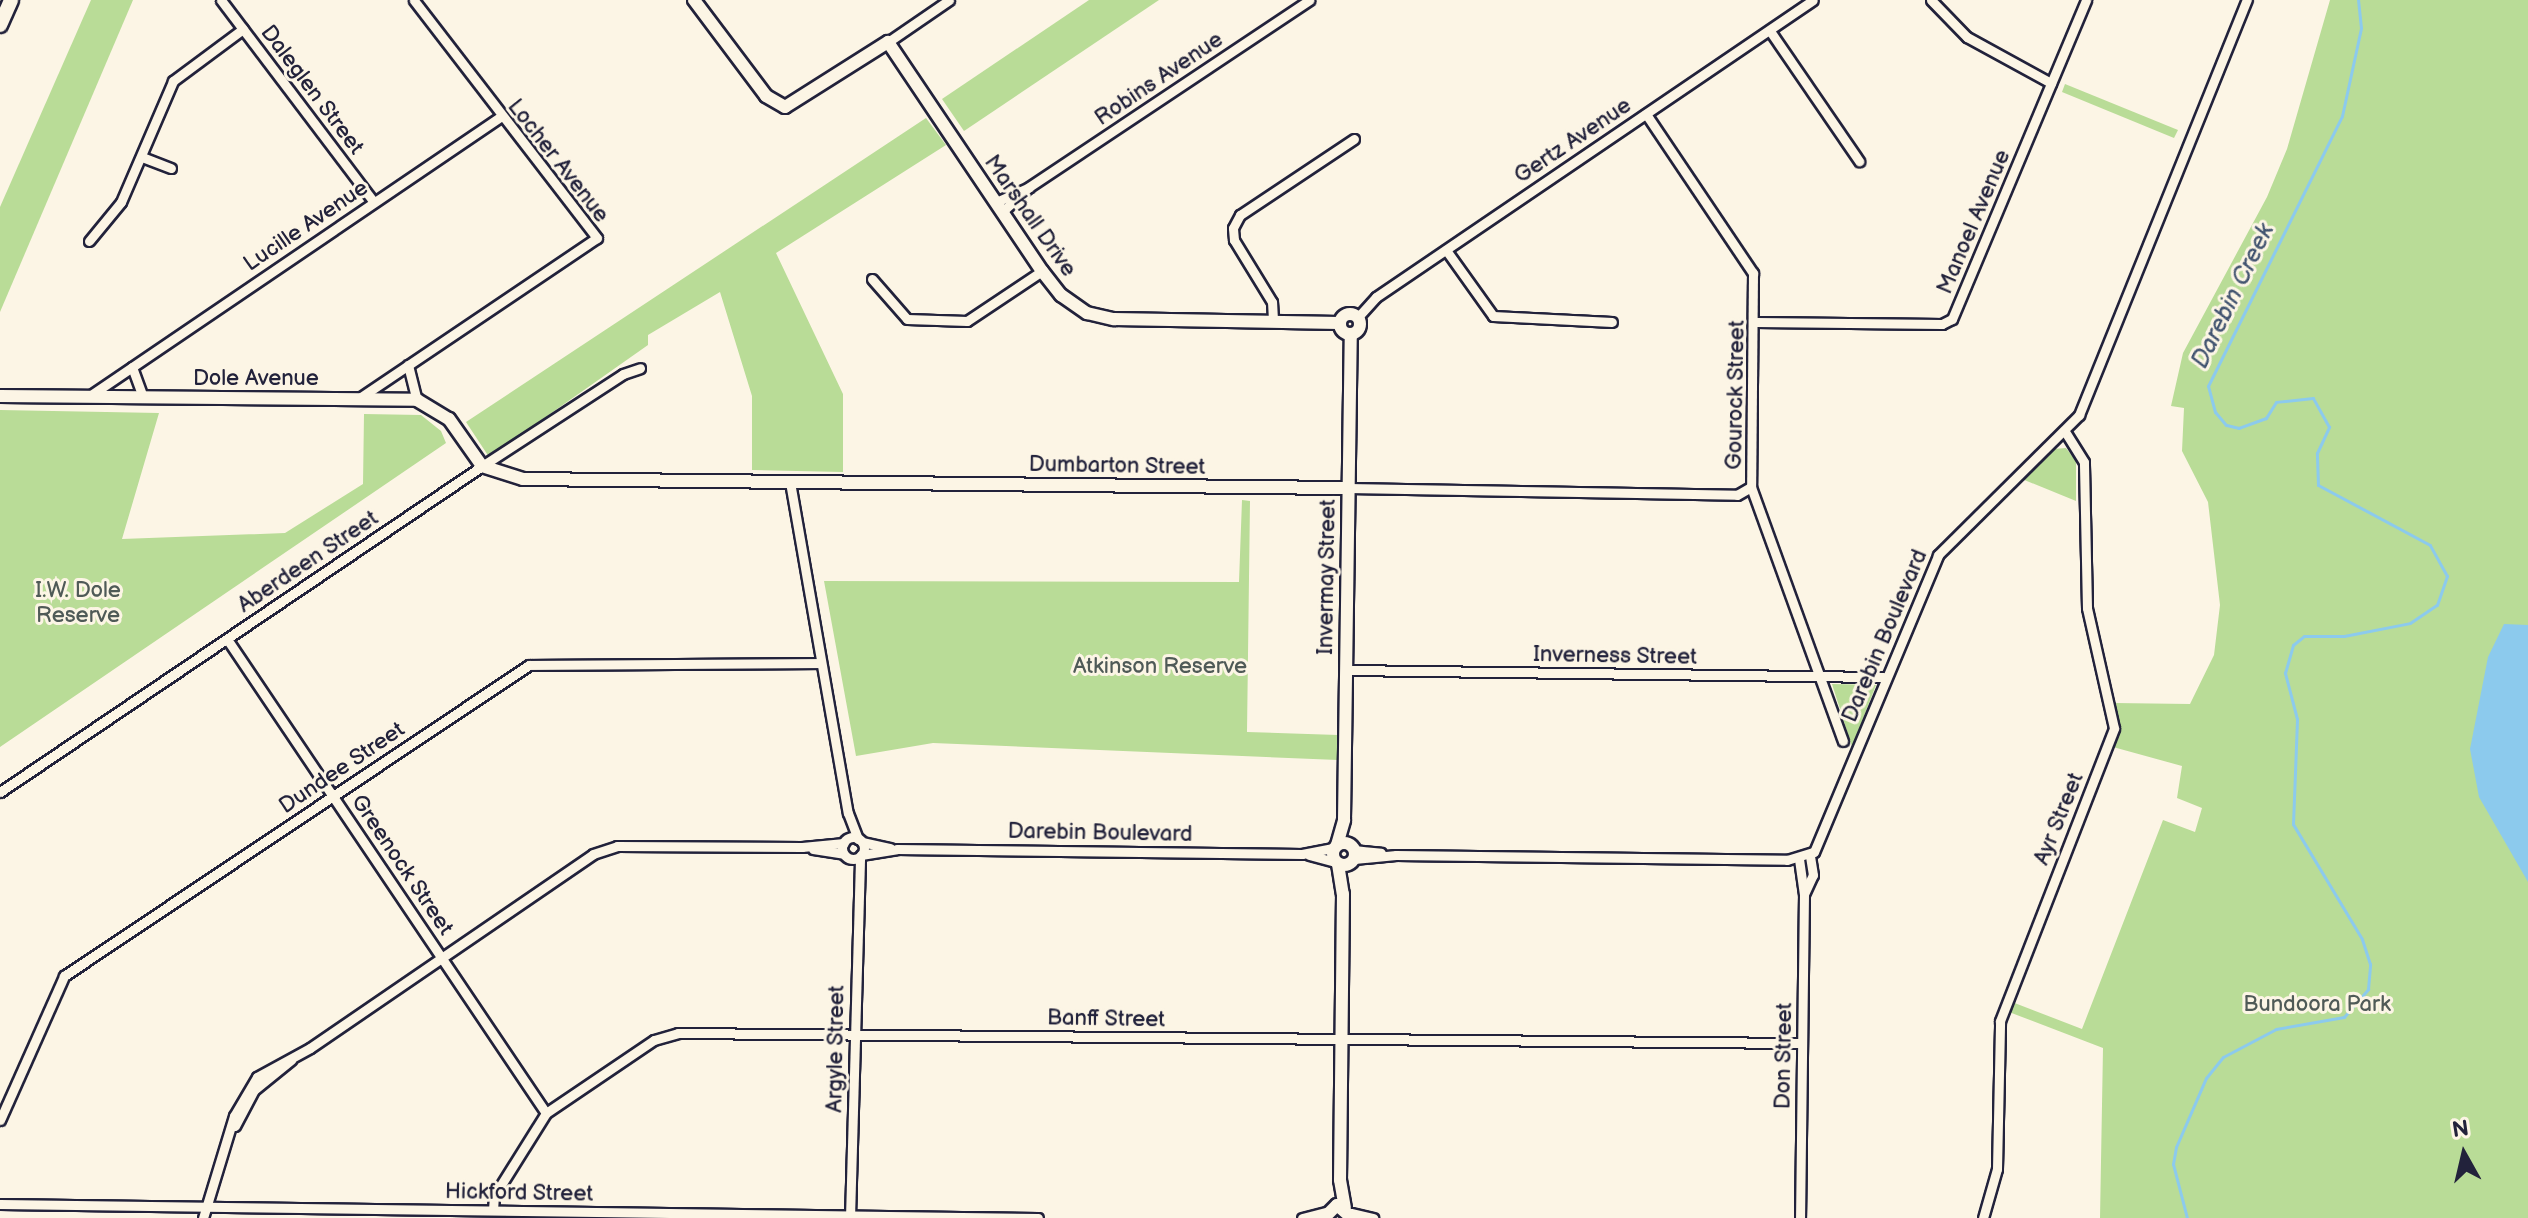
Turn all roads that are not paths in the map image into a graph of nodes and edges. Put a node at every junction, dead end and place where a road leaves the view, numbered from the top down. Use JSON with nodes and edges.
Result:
{"nodes":[{"id":1,"x":11,"y":0,"type":"edge"},
{"id":2,"x":221,"y":0,"type":"edge"},
{"id":3,"x":414,"y":0,"type":"edge"},
{"id":4,"x":694,"y":0,"type":"edge"},
{"id":5,"x":949,"y":0,"type":"edge"},
{"id":6,"x":1309,"y":0,"type":"edge"},
{"id":7,"x":1813,"y":0,"type":"edge"},
{"id":8,"x":1931,"y":0,"type":"edge"},
{"id":9,"x":2086,"y":0,"type":"edge"},
{"id":10,"x":2247,"y":0,"type":"edge"},
{"id":11,"x":0,"y":25,"type":"edge"},
{"id":12,"x":243,"y":29,"type":"junction"},
{"id":13,"x":1770,"y":31,"type":"junction"},
{"id":14,"x":888,"y":42,"type":"junction"},
{"id":15,"x":2051,"y":83,"type":"junction"},
{"id":16,"x":1646,"y":114,"type":"junction"},
{"id":17,"x":501,"y":116,"type":"junction"},
{"id":18,"x":1354,"y":139,"type":"dead end"},
{"id":19,"x":142,"y":157,"type":"junction"},
{"id":20,"x":1859,"y":161,"type":"dead end"},
{"id":21,"x":171,"y":168,"type":"dead end"},
{"id":22,"x":374,"y":202,"type":"junction"},
{"id":23,"x":999,"y":207,"type":"junction"},
{"id":24,"x":89,"y":241,"type":"dead end"},
{"id":25,"x":1446,"y":250,"type":"junction"},
{"id":26,"x":1042,"y":271,"type":"junction"},
{"id":27,"x":872,"y":279,"type":"dead end"},
{"id":28,"x":1358,"y":317,"type":"junction"},
{"id":29,"x":1273,"y":320,"type":"junction"},
{"id":30,"x":1612,"y":322,"type":"dead end"},
{"id":31,"x":1756,"y":322,"type":"junction"},
{"id":32,"x":1339,"y":323,"type":"junction"},
{"id":33,"x":1351,"y":334,"type":"junction"},
{"id":34,"x":408,"y":365,"type":"junction"},
{"id":35,"x":132,"y":367,"type":"junction"},
{"id":36,"x":640,"y":368,"type":"dead end"},
{"id":37,"x":0,"y":396,"type":"edge"},
{"id":38,"x":88,"y":397,"type":"junction"},
{"id":39,"x":143,"y":397,"type":"junction"},
{"id":40,"x":358,"y":399,"type":"junction"},
{"id":41,"x":417,"y":400,"type":"junction"},
{"id":42,"x":2066,"y":433,"type":"junction"},
{"id":43,"x":482,"y":466,"type":"junction"},
{"id":44,"x":790,"y":482,"type":"junction"},
{"id":45,"x":1751,"y":487,"type":"junction"},
{"id":46,"x":1348,"y":488,"type":"junction"},
{"id":47,"x":227,"y":639,"type":"junction"},
{"id":48,"x":821,"y":663,"type":"junction"},
{"id":49,"x":1346,"y":670,"type":"junction"},
{"id":50,"x":1820,"y":677,"type":"junction"},
{"id":51,"x":1883,"y":677,"type":"junction"},
{"id":52,"x":1843,"y":741,"type":"dead end"},
{"id":53,"x":0,"y":792,"type":"edge"},
{"id":54,"x":333,"y":795,"type":"junction"},
{"id":55,"x":848,"y":813,"type":"junction"},
{"id":56,"x":860,"y":841,"type":"junction"},
{"id":57,"x":845,"y":842,"type":"junction"},
{"id":58,"x":802,"y":847,"type":"junction"},
{"id":59,"x":897,"y":849,"type":"junction"},
{"id":60,"x":1344,"y":855,"type":"junction"},
{"id":61,"x":1810,"y":855,"type":"junction"},
{"id":62,"x":846,"y":856,"type":"junction"},
{"id":63,"x":860,"y":856,"type":"junction"},
{"id":64,"x":1799,"y":859,"type":"junction"},
{"id":65,"x":856,"y":881,"type":"junction"},
{"id":66,"x":1804,"y":894,"type":"junction"},
{"id":67,"x":444,"y":958,"type":"junction"},
{"id":68,"x":855,"y":1033,"type":"junction"},
{"id":69,"x":1342,"y":1040,"type":"junction"},
{"id":70,"x":1802,"y":1043,"type":"junction"},
{"id":71,"x":546,"y":1113,"type":"junction"},
{"id":72,"x":0,"y":1120,"type":"edge"},
{"id":73,"x":0,"y":1204,"type":"edge"},
{"id":74,"x":204,"y":1204,"type":"junction"},
{"id":75,"x":493,"y":1210,"type":"junction"},
{"id":76,"x":1338,"y":1213,"type":"edge"},
{"id":77,"x":850,"y":1217,"type":"edge"},
{"id":78,"x":203,"y":1218,"type":"edge"},
{"id":79,"x":1038,"y":1218,"type":"edge"},
{"id":80,"x":1302,"y":1218,"type":"edge"},
{"id":81,"x":1373,"y":1218,"type":"edge"},
{"id":82,"x":1800,"y":1218,"type":"edge"},
{"id":83,"x":1983,"y":1218,"type":"edge"}],
"edges":[{"from":1,"to":11,"type":"main road"},
{"from":2,"to":12,"type":"street","name":"Daleglen Street"},
{"from":3,"to":17,"type":"street","name":"Locher Avenue"},
{"from":4,"to":14,"type":"street"},
{"from":5,"to":14,"type":"street"},
{"from":6,"to":23,"type":"street","name":"Robins Avenue"},
{"from":7,"to":13,"type":"street","name":"Gertz Avenue"},
{"from":8,"to":15,"type":"street"},
{"from":9,"to":15,"type":"street","name":"Manoel Avenue"},
{"from":10,"to":42,"type":"street","name":"Darebin Boulevard"},
{"from":12,"to":19,"type":"street"},
{"from":12,"to":22,"type":"street","name":"Daleglen Street"},
{"from":13,"to":16,"type":"street","name":"Gertz Avenue"},
{"from":13,"to":20,"type":"street"},
{"from":14,"to":23,"type":"street","name":"Marshall Drive"},
{"from":15,"to":31,"type":"street","name":"Manoel Avenue"},
{"from":16,"to":25,"type":"street","name":"Gertz Avenue"},
{"from":16,"to":31,"type":"street","name":"Gourock Street"},
{"from":17,"to":22,"type":"street","name":"Lucille Avenue"},
{"from":17,"to":34,"type":"street","name":"Locher Avenue"},
{"from":18,"to":29,"type":"street"},
{"from":19,"to":21,"type":"street"},
{"from":19,"to":24,"type":"street"},
{"from":22,"to":35,"type":"street","name":"Lucille Avenue"},
{"from":23,"to":26,"type":"street","name":"Marshall Drive"},
{"from":25,"to":28,"type":"street","name":"Gertz Avenue"},
{"from":25,"to":30,"type":"street"},
{"from":26,"to":27,"type":"street"},
{"from":26,"to":29,"type":"street","name":"Marshall Drive"},
{"from":28,"to":32,"type":"street"},
{"from":28,"to":33,"type":"street"},
{"from":29,"to":32,"type":"street","name":"Marshall Drive"},
{"from":31,"to":45,"type":"street","name":"Gourock Street"},
{"from":32,"to":33,"type":"street"},
{"from":33,"to":46,"type":"street","name":"Invermay Street"},
{"from":34,"to":40,"type":"street","name":"Locher Avenue"},
{"from":34,"to":41,"type":"street"},
{"from":35,"to":38,"type":"street","name":"Lucille Avenue"},
{"from":35,"to":39,"type":"street"},
{"from":36,"to":43,"type":"street","name":"Aberdeen Street"},
{"from":37,"to":38,"type":"street","name":"Dole Avenue"},
{"from":38,"to":39,"type":"street","name":"Dole Avenue"},
{"from":39,"to":40,"type":"street","name":"Dole Avenue"},
{"from":40,"to":41,"type":"street","name":"Dole Avenue"},
{"from":41,"to":43,"type":"street"},
{"from":42,"to":51,"type":"street","name":"Darebin Boulevard"},
{"from":42,"to":83,"type":"street","name":"Ayr Street"},
{"from":43,"to":44,"type":"street","name":"Dumbarton Street"},
{"from":43,"to":47,"type":"street","name":"Aberdeen Street"},
{"from":44,"to":46,"type":"street","name":"Dumbarton Street"},
{"from":44,"to":48,"type":"street"},
{"from":45,"to":46,"type":"street","name":"Dumbarton Street"},
{"from":45,"to":50,"type":"street","name":"Gourock Street"},
{"from":46,"to":49,"type":"street","name":"Invermay Street"},
{"from":47,"to":53,"type":"street","name":"Aberdeen Street"},
{"from":47,"to":54,"type":"street","name":"Greenock Street"},
{"from":48,"to":54,"type":"street","name":"Dundee Street"},
{"from":48,"to":55,"type":"street"},
{"from":49,"to":50,"type":"street","name":"Inverness Street"},
{"from":49,"to":60,"type":"street","name":"Invermay Street"},
{"from":50,"to":51,"type":"street","name":"Inverness Street"},
{"from":50,"to":52,"type":"street","name":"Gourock Street"},
{"from":51,"to":61,"type":"street","name":"Darebin Boulevard"},
{"from":54,"to":67,"type":"street","name":"Greenock Street"},
{"from":54,"to":72,"type":"street","name":"Dundee Street"},
{"from":55,"to":56,"type":"street"},
{"from":55,"to":57,"type":"street"},
{"from":56,"to":57,"type":"street"},
{"from":56,"to":59,"type":"street","name":"Darebin Boulevard"},
{"from":56,"to":63,"type":"street","name":"Argyle Street"},
{"from":57,"to":58,"type":"street"},
{"from":57,"to":62,"type":"street","name":"Argyle Street"},
{"from":58,"to":62,"type":"street"},
{"from":58,"to":67,"type":"street"},
{"from":59,"to":60,"type":"street","name":"Darebin Boulevard"},
{"from":59,"to":63,"type":"street","name":"Darebin Boulevard"},
{"from":60,"to":64,"type":"street","name":"Darebin Boulevard"},
{"from":60,"to":69,"type":"street","name":"Invermay Street"},
{"from":61,"to":64,"type":"street","name":"Darebin Boulevard"},
{"from":61,"to":66,"type":"street","name":"Don Street"},
{"from":62,"to":63,"type":"street","name":"Darebin Boulevard"},
{"from":62,"to":65,"type":"street","name":"Argyle Street"},
{"from":63,"to":65,"type":"street","name":"Argyle Street"},
{"from":64,"to":66,"type":"street","name":"Don Street"},
{"from":65,"to":68,"type":"street","name":"Argyle Street"},
{"from":66,"to":70,"type":"street","name":"Don Street"},
{"from":67,"to":71,"type":"street","name":"Greenock Street"},
{"from":67,"to":74,"type":"street"},
{"from":68,"to":69,"type":"street","name":"Banff Street"},
{"from":68,"to":71,"type":"street","name":"Banff Street"},
{"from":68,"to":77,"type":"street","name":"Argyle Street"},
{"from":69,"to":70,"type":"street","name":"Banff Street"},
{"from":69,"to":76,"type":"street","name":"Invermay Street"},
{"from":70,"to":82,"type":"street","name":"Don Street"},
{"from":71,"to":75,"type":"street","name":"Banff Street"},
{"from":73,"to":74,"type":"street","name":"Hickford Street"},
{"from":74,"to":75,"type":"street","name":"Hickford Street"},
{"from":74,"to":78,"type":"street"},
{"from":75,"to":77,"type":"street","name":"Hickford Street"},
{"from":76,"to":80,"type":"street"},
{"from":76,"to":81,"type":"street"},
{"from":77,"to":79,"type":"street","name":"Hickford Street"}]}
